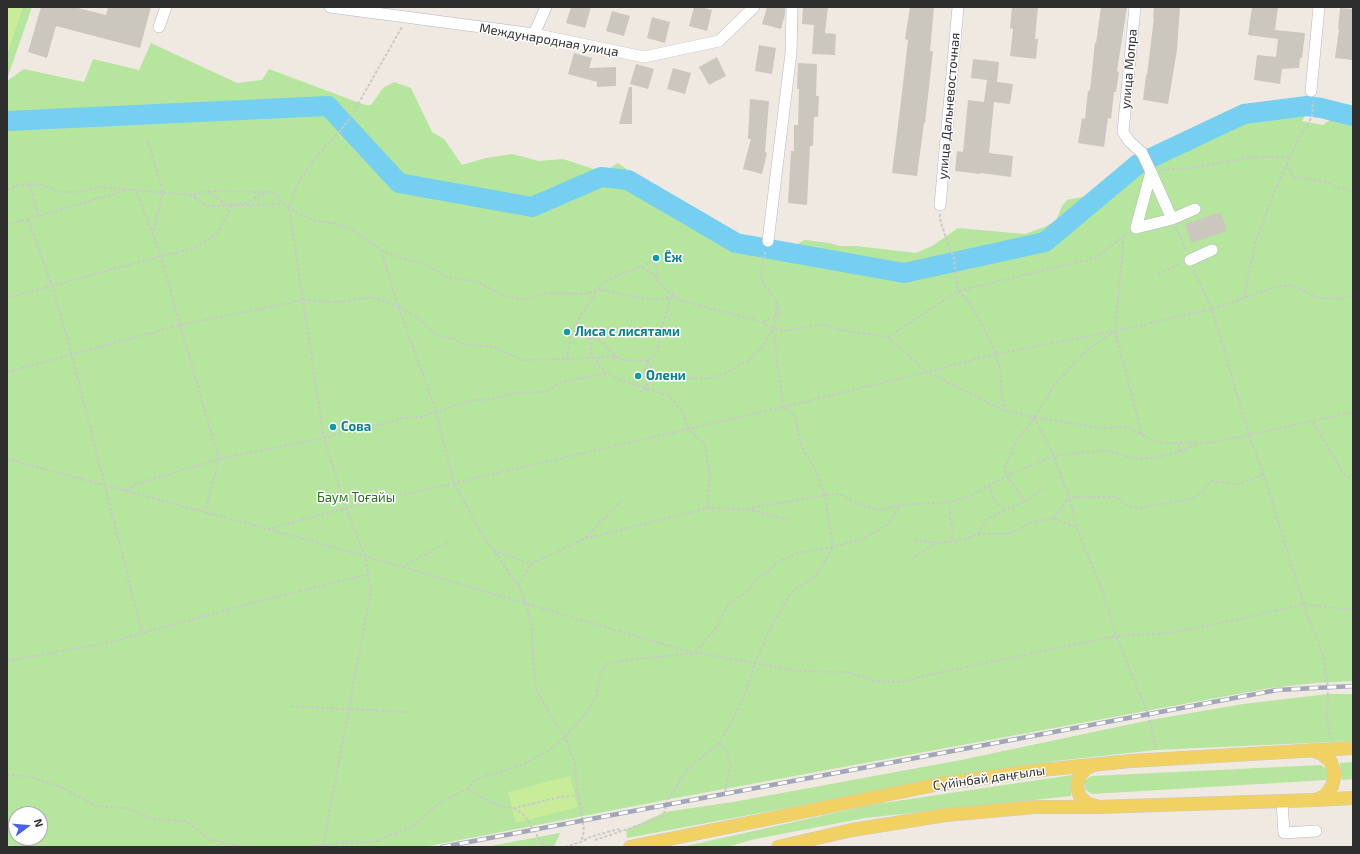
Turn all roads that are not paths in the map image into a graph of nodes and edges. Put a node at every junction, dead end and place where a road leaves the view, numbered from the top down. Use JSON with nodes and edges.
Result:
{"nodes":[{"id":1,"x":166,"y":7,"type":"edge"},
{"id":2,"x":330,"y":7,"type":"edge"},
{"id":3,"x":546,"y":7,"type":"edge"},
{"id":4,"x":754,"y":7,"type":"edge"},
{"id":5,"x":792,"y":7,"type":"edge"},
{"id":6,"x":958,"y":7,"type":"edge"},
{"id":7,"x":1135,"y":7,"type":"edge"},
{"id":8,"x":1319,"y":7,"type":"edge"},
{"id":9,"x":159,"y":27,"type":"dead end"},
{"id":10,"x":534,"y":34,"type":"junction"},
{"id":11,"x":1312,"y":96,"type":"road end"},
{"id":12,"x":1151,"y":172,"type":"junction"},
{"id":13,"x":940,"y":205,"type":"road end"},
{"id":14,"x":1195,"y":209,"type":"dead end"},
{"id":15,"x":1172,"y":219,"type":"junction"},
{"id":16,"x":768,"y":241,"type":"road end"},
{"id":17,"x":1212,"y":250,"type":"dead end"},
{"id":18,"x":1190,"y":260,"type":"road end"},
{"id":19,"x":1353,"y":748,"type":"edge"},
{"id":20,"x":1311,"y":750,"type":"junction"},
{"id":21,"x":1094,"y":765,"type":"junction"},
{"id":22,"x":1353,"y":798,"type":"edge"},
{"id":23,"x":1314,"y":800,"type":"junction"},
{"id":24,"x":1282,"y":801,"type":"junction"},
{"id":25,"x":1097,"y":807,"type":"junction"},
{"id":26,"x":1316,"y":831,"type":"dead end"},
{"id":27,"x":630,"y":847,"type":"edge"},
{"id":28,"x":778,"y":847,"type":"edge"}],
"edges":[{"from":1,"to":9,"type":"street"},
{"from":2,"to":10,"type":"street","name":"Международная улица"},
{"from":3,"to":10,"type":"street"},
{"from":4,"to":10,"type":"street","name":"Международная улица"},
{"from":5,"to":16,"type":"street"},
{"from":6,"to":13,"type":"street","name":"улица Дальневосточная"},
{"from":7,"to":12,"type":"street","name":"улица Мопра"},
{"from":8,"to":11,"type":"street"},
{"from":12,"to":15,"type":"street"},
{"from":12,"to":15,"type":"street"},
{"from":14,"to":15,"type":"street"},
{"from":17,"to":18,"type":"street"},
{"from":19,"to":20,"type":"main road","name":"Сүйінбай даңғылы"},
{"from":20,"to":21,"type":"main road","name":"Сүйінбай даңғылы"},
{"from":20,"to":23,"type":"main road"},
{"from":21,"to":25,"type":"main road"},
{"from":21,"to":27,"type":"main road","name":"Сүйінбай даңғылы"},
{"from":22,"to":23,"type":"main road"},
{"from":23,"to":24,"type":"main road"},
{"from":24,"to":25,"type":"main road"},
{"from":24,"to":26,"type":"street"},
{"from":25,"to":28,"type":"main road"}]}
